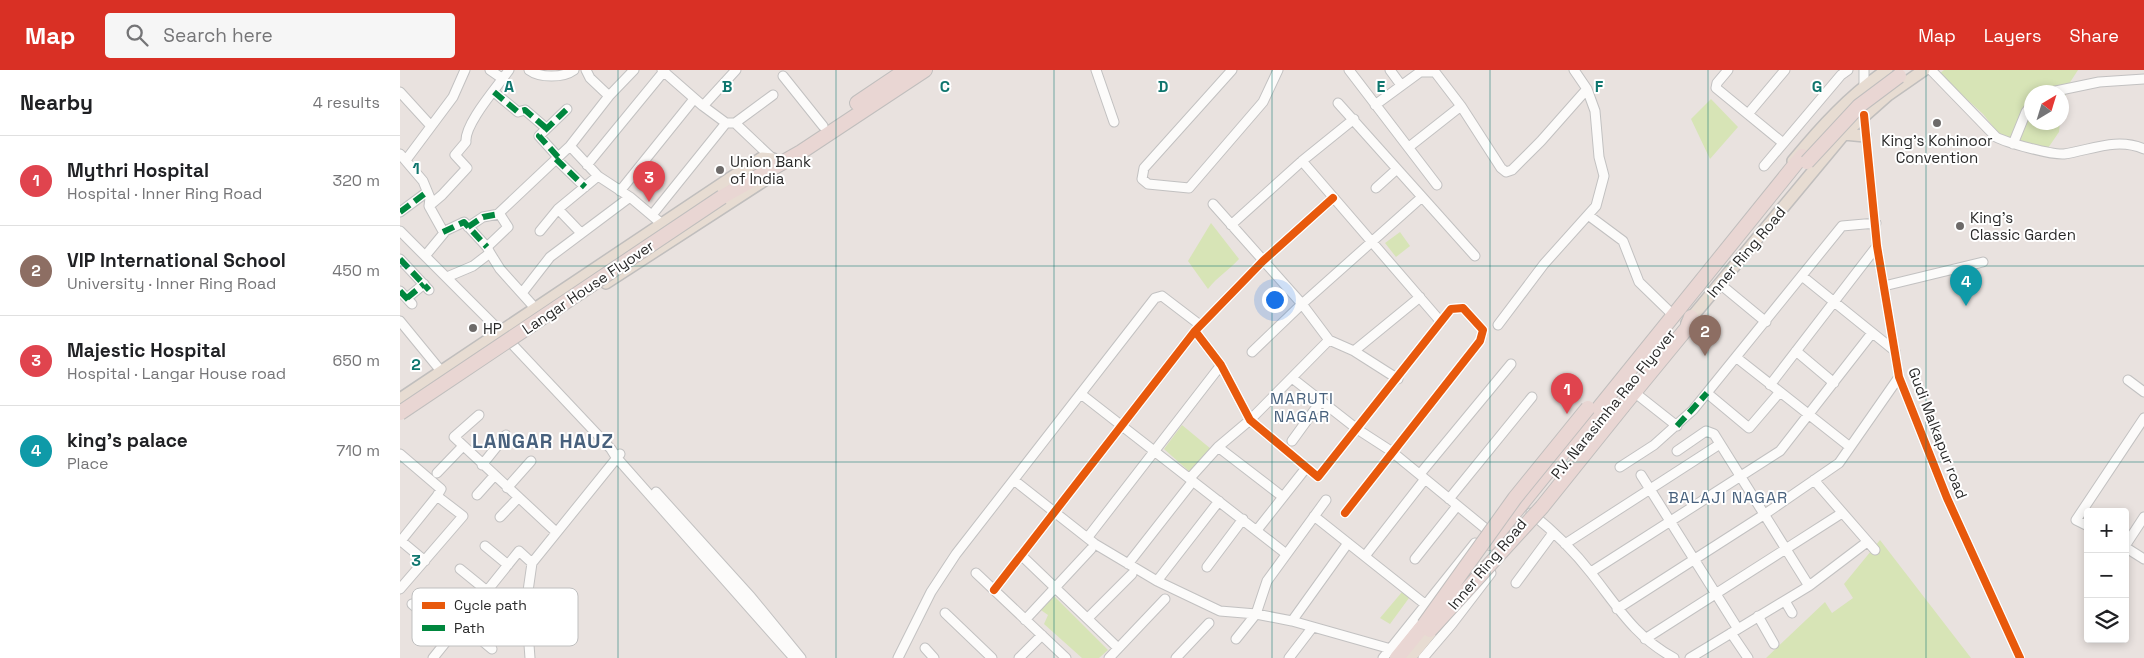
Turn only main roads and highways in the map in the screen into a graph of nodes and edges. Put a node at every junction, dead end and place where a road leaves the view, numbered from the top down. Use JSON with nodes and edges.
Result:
{"nodes":[{"id":1,"x":906,"y":70,"type":"edge"},
{"id":2,"x":924,"y":70,"type":"edge"},
{"id":3,"x":1892,"y":70,"type":"edge"},
{"id":4,"x":1908,"y":70,"type":"edge"},
{"id":5,"x":1924,"y":70,"type":"edge"},
{"id":6,"x":1883,"y":73,"type":"edge"},
{"id":7,"x":1888,"y":95,"type":"junction"},
{"id":8,"x":1844,"y":134,"type":"junction"},
{"id":9,"x":1865,"y":136,"type":"road end"},
{"id":10,"x":776,"y":162,"type":"junction"},
{"id":11,"x":719,"y":194,"type":"junction"},
{"id":12,"x":539,"y":305,"type":"junction"},
{"id":13,"x":1693,"y":315,"type":"junction"},
{"id":14,"x":552,"y":318,"type":"junction"},
{"id":15,"x":1659,"y":330,"type":"junction"},
{"id":16,"x":444,"y":369,"type":"junction"},
{"id":17,"x":459,"y":380,"type":"junction"},
{"id":18,"x":400,"y":399,"type":"edge"},
{"id":19,"x":400,"y":404,"type":"edge"},
{"id":20,"x":400,"y":413,"type":"edge"},
{"id":21,"x":400,"y":420,"type":"edge"},
{"id":22,"x":1427,"y":628,"type":"junction"},
{"id":23,"x":1399,"y":655,"type":"edge"}],
"edges":[{"from":1,"to":10,"type":"highway"},
{"from":2,"to":10,"type":"highway"},
{"from":3,"to":22,"type":"highway","name":"P.V. Narasimha Rao Flyover","bridge":true},
{"from":4,"to":22,"type":"highway","name":"P.V. Narasimha Rao Flyover","bridge":true},
{"from":5,"to":7,"type":"main road","name":"Inner Ring Road"},
{"from":6,"to":7,"type":"main road"},
{"from":6,"to":15,"type":"main road","name":"Inner Ring Road"},
{"from":7,"to":8,"type":"main road","name":"Inner Ring Road"},
{"from":8,"to":9,"type":"main road"},
{"from":8,"to":13,"type":"main road","name":"Inner Ring Road"},
{"from":10,"to":11,"type":"highway","name":"Langar House Flyover"},
{"from":10,"to":12,"type":"main road"},
{"from":10,"to":14,"type":"main road"},
{"from":11,"to":19,"type":"highway","name":"Langar House Flyover"},
{"from":11,"to":20,"type":"highway","name":"Langar House Flyover","bridge":true},
{"from":12,"to":14,"type":"main road"},
{"from":12,"to":16,"type":"main road"},
{"from":13,"to":22,"type":"highway","bridge":true},
{"from":13,"to":23,"type":"main road","name":"Inner Ring Road"},
{"from":14,"to":17,"type":"main road"},
{"from":15,"to":22,"type":"highway","bridge":true},
{"from":15,"to":23,"type":"main road","name":"Inner Ring Road"},
{"from":16,"to":17,"type":"main road"},
{"from":16,"to":18,"type":"main road"},
{"from":17,"to":21,"type":"main road"},
{"from":22,"to":23,"type":"highway","name":"P.V. Narasimha Rao Flyover"}]}
